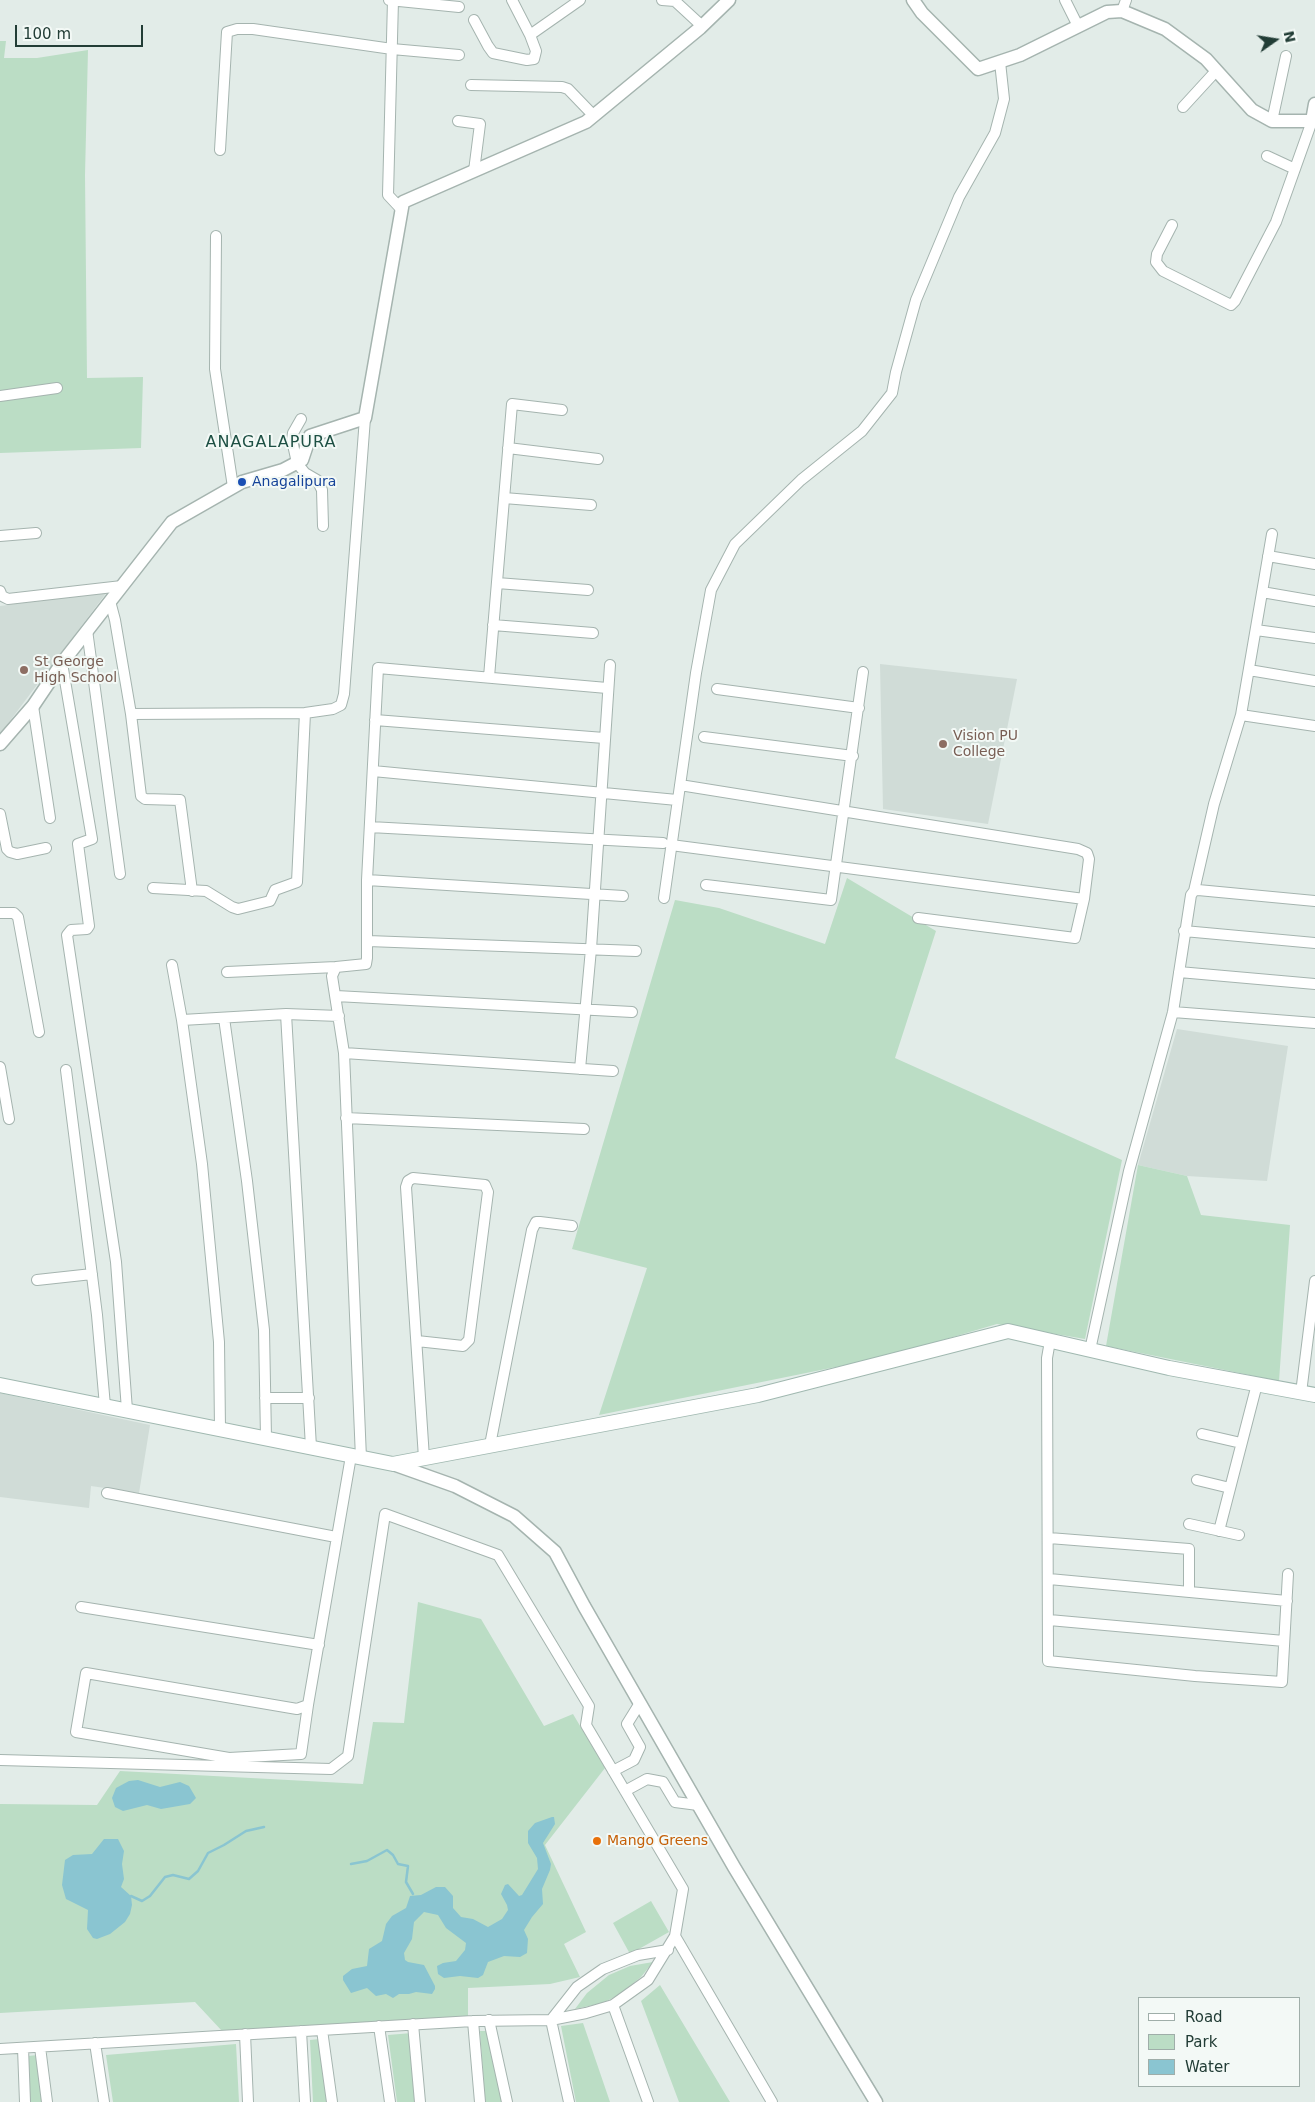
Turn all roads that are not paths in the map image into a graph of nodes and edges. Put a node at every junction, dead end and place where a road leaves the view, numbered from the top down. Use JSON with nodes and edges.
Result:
{"nodes":[{"id":1,"x":389,"y":0,"type":"edge"},
{"id":2,"x":393,"y":0,"type":"edge"},
{"id":3,"x":512,"y":0,"type":"edge"},
{"id":4,"x":580,"y":0,"type":"edge"},
{"id":5,"x":662,"y":0,"type":"edge"},
{"id":6,"x":729,"y":0,"type":"edge"},
{"id":7,"x":914,"y":0,"type":"edge"},
{"id":8,"x":1065,"y":0,"type":"edge"},
{"id":9,"x":1124,"y":5,"type":"edge"},
{"id":10,"x":459,"y":7,"type":"dead end"},
{"id":11,"x":474,"y":20,"type":"dead end"},
{"id":12,"x":702,"y":26,"type":"junction"},
{"id":13,"x":1078,"y":26,"type":"junction"},
{"id":14,"x":530,"y":35,"type":"junction"},
{"id":15,"x":392,"y":49,"type":"junction"},
{"id":16,"x":458,"y":55,"type":"dead end"},
{"id":17,"x":1286,"y":56,"type":"dead end"},
{"id":18,"x":1000,"y":62,"type":"junction"},
{"id":19,"x":1216,"y":71,"type":"junction"},
{"id":20,"x":471,"y":85,"type":"dead end"},
{"id":21,"x":1183,"y":107,"type":"dead end"},
{"id":22,"x":1314,"y":112,"type":"edge"},
{"id":23,"x":594,"y":116,"type":"junction"},
{"id":24,"x":458,"y":121,"type":"dead end"},
{"id":25,"x":1272,"y":121,"type":"junction"},
{"id":26,"x":1304,"y":144,"type":"junction"},
{"id":27,"x":220,"y":150,"type":"dead end"},
{"id":28,"x":1315,"y":150,"type":"edge"},
{"id":29,"x":1267,"y":156,"type":"dead end"},
{"id":30,"x":1295,"y":169,"type":"junction"},
{"id":31,"x":474,"y":171,"type":"junction"},
{"id":32,"x":402,"y":210,"type":"junction"},
{"id":33,"x":1172,"y":225,"type":"dead end"},
{"id":34,"x":216,"y":236,"type":"dead end"},
{"id":35,"x":57,"y":388,"type":"dead end"},
{"id":36,"x":0,"y":396,"type":"edge"},
{"id":37,"x":562,"y":410,"type":"dead end"},
{"id":38,"x":365,"y":418,"type":"junction"},
{"id":39,"x":301,"y":419,"type":"dead end"},
{"id":40,"x":508,"y":448,"type":"junction"},
{"id":41,"x":598,"y":459,"type":"dead end"},
{"id":42,"x":297,"y":463,"type":"junction"},
{"id":43,"x":233,"y":487,"type":"junction"},
{"id":44,"x":504,"y":498,"type":"junction"},
{"id":45,"x":591,"y":505,"type":"dead end"},
{"id":46,"x":323,"y":526,"type":"dead end"},
{"id":47,"x":36,"y":533,"type":"dead end"},
{"id":48,"x":1272,"y":534,"type":"dead end"},
{"id":49,"x":0,"y":536,"type":"edge"},
{"id":50,"x":1268,"y":556,"type":"junction"},
{"id":51,"x":1315,"y":564,"type":"edge"},
{"id":52,"x":497,"y":583,"type":"junction"},
{"id":53,"x":122,"y":586,"type":"junction"},
{"id":54,"x":588,"y":590,"type":"dead end"},
{"id":55,"x":0,"y":591,"type":"edge"},
{"id":56,"x":1262,"y":592,"type":"junction"},
{"id":57,"x":110,"y":601,"type":"junction"},
{"id":58,"x":1315,"y":601,"type":"edge"},
{"id":59,"x":494,"y":626,"type":"junction"},
{"id":60,"x":87,"y":630,"type":"junction"},
{"id":61,"x":1256,"y":630,"type":"junction"},
{"id":62,"x":593,"y":633,"type":"dead end"},
{"id":63,"x":1315,"y":638,"type":"edge"},
{"id":64,"x":62,"y":663,"type":"junction"},
{"id":65,"x":610,"y":664,"type":"dead end"},
{"id":66,"x":1249,"y":670,"type":"junction"},
{"id":67,"x":863,"y":672,"type":"dead end"},
{"id":68,"x":489,"y":677,"type":"junction"},
{"id":69,"x":1315,"y":681,"type":"edge"},
{"id":70,"x":607,"y":688,"type":"junction"},
{"id":71,"x":717,"y":689,"type":"dead end"},
{"id":72,"x":33,"y":706,"type":"junction"},
{"id":73,"x":859,"y":708,"type":"junction"},
{"id":74,"x":305,"y":713,"type":"junction"},
{"id":75,"x":131,"y":714,"type":"junction"},
{"id":76,"x":1241,"y":715,"type":"junction"},
{"id":77,"x":375,"y":720,"type":"junction"},
{"id":78,"x":1315,"y":726,"type":"edge"},
{"id":79,"x":704,"y":737,"type":"dead end"},
{"id":80,"x":604,"y":738,"type":"junction"},
{"id":81,"x":0,"y":744,"type":"edge"},
{"id":82,"x":852,"y":756,"type":"junction"},
{"id":83,"x":373,"y":771,"type":"junction"},
{"id":84,"x":680,"y":785,"type":"junction"},
{"id":85,"x":601,"y":793,"type":"junction"},
{"id":86,"x":677,"y":800,"type":"junction"},
{"id":87,"x":842,"y":812,"type":"junction"},
{"id":88,"x":0,"y":814,"type":"edge"},
{"id":89,"x":50,"y":818,"type":"dead end"},
{"id":90,"x":370,"y":827,"type":"junction"},
{"id":91,"x":598,"y":838,"type":"junction"},
{"id":92,"x":667,"y":844,"type":"junction"},
{"id":93,"x":46,"y":848,"type":"dead end"},
{"id":94,"x":835,"y":866,"type":"junction"},
{"id":95,"x":120,"y":874,"type":"dead end"},
{"id":96,"x":367,"y":880,"type":"junction"},
{"id":97,"x":706,"y":885,"type":"dead end"},
{"id":98,"x":153,"y":888,"type":"dead end"},
{"id":99,"x":192,"y":891,"type":"junction"},
{"id":100,"x":1194,"y":891,"type":"junction"},
{"id":101,"x":594,"y":896,"type":"junction"},
{"id":102,"x":623,"y":896,"type":"dead end"},
{"id":103,"x":664,"y":898,"type":"dead end"},
{"id":104,"x":1084,"y":899,"type":"junction"},
{"id":105,"x":1315,"y":901,"type":"edge"},
{"id":106,"x":0,"y":913,"type":"edge"},
{"id":107,"x":918,"y":918,"type":"dead end"},
{"id":108,"x":1184,"y":931,"type":"junction"},
{"id":109,"x":368,"y":941,"type":"junction"},
{"id":110,"x":1315,"y":943,"type":"edge"},
{"id":111,"x":591,"y":950,"type":"junction"},
{"id":112,"x":636,"y":951,"type":"dead end"},
{"id":113,"x":172,"y":966,"type":"dead end"},
{"id":114,"x":336,"y":968,"type":"junction"},
{"id":115,"x":227,"y":972,"type":"dead end"},
{"id":116,"x":1179,"y":972,"type":"junction"},
{"id":117,"x":1315,"y":984,"type":"edge"},
{"id":118,"x":336,"y":996,"type":"junction"},
{"id":119,"x":585,"y":1009,"type":"junction"},
{"id":120,"x":632,"y":1012,"type":"dead end"},
{"id":121,"x":1173,"y":1012,"type":"junction"},
{"id":122,"x":286,"y":1014,"type":"junction"},
{"id":123,"x":339,"y":1016,"type":"junction"},
{"id":124,"x":224,"y":1018,"type":"junction"},
{"id":125,"x":182,"y":1020,"type":"junction"},
{"id":126,"x":1315,"y":1023,"type":"edge"},
{"id":127,"x":39,"y":1032,"type":"dead end"},
{"id":128,"x":344,"y":1053,"type":"junction"},
{"id":129,"x":0,"y":1067,"type":"edge"},
{"id":130,"x":580,"y":1069,"type":"junction"},
{"id":131,"x":66,"y":1070,"type":"dead end"},
{"id":132,"x":613,"y":1071,"type":"dead end"},
{"id":133,"x":346,"y":1118,"type":"junction"},
{"id":134,"x":9,"y":1119,"type":"dead end"},
{"id":135,"x":584,"y":1129,"type":"dead end"},
{"id":136,"x":572,"y":1226,"type":"dead end"},
{"id":137,"x":92,"y":1274,"type":"junction"},
{"id":138,"x":37,"y":1280,"type":"dead end"},
{"id":139,"x":1315,"y":1281,"type":"edge"},
{"id":140,"x":417,"y":1340,"type":"junction"},
{"id":141,"x":1050,"y":1341,"type":"junction"},
{"id":142,"x":1090,"y":1350,"type":"junction"},
{"id":143,"x":1257,"y":1384,"type":"junction"},
{"id":144,"x":0,"y":1385,"type":"edge"},
{"id":145,"x":1308,"y":1394,"type":"edge"},
{"id":146,"x":265,"y":1398,"type":"junction"},
{"id":147,"x":309,"y":1398,"type":"junction"},
{"id":148,"x":105,"y":1406,"type":"junction"},
{"id":149,"x":128,"y":1410,"type":"junction"},
{"id":150,"x":220,"y":1429,"type":"junction"},
{"id":151,"x":1202,"y":1434,"type":"dead end"},
{"id":152,"x":266,"y":1438,"type":"junction"},
{"id":153,"x":1241,"y":1443,"type":"junction"},
{"id":154,"x":490,"y":1445,"type":"junction"},
{"id":155,"x":311,"y":1447,"type":"junction"},
{"id":156,"x":356,"y":1457,"type":"junction"},
{"id":157,"x":424,"y":1458,"type":"junction"},
{"id":158,"x":392,"y":1464,"type":"junction"},
{"id":159,"x":1197,"y":1480,"type":"dead end"},
{"id":160,"x":1230,"y":1488,"type":"junction"},
{"id":161,"x":107,"y":1493,"type":"dead end"},
{"id":162,"x":1189,"y":1524,"type":"dead end"},
{"id":163,"x":1219,"y":1531,"type":"junction"},
{"id":164,"x":1239,"y":1535,"type":"dead end"},
{"id":165,"x":336,"y":1537,"type":"junction"},
{"id":166,"x":1049,"y":1538,"type":"junction"},
{"id":167,"x":1288,"y":1574,"type":"dead end"},
{"id":168,"x":1049,"y":1579,"type":"junction"},
{"id":169,"x":1189,"y":1592,"type":"junction"},
{"id":170,"x":1287,"y":1601,"type":"junction"},
{"id":171,"x":81,"y":1607,"type":"dead end"},
{"id":172,"x":1049,"y":1620,"type":"junction"},
{"id":173,"x":1284,"y":1641,"type":"junction"},
{"id":174,"x":319,"y":1644,"type":"junction"},
{"id":175,"x":640,"y":1703,"type":"junction"},
{"id":176,"x":308,"y":1705,"type":"junction"},
{"id":177,"x":0,"y":1760,"type":"edge"},
{"id":178,"x":613,"y":1771,"type":"junction"},
{"id":179,"x":625,"y":1791,"type":"junction"},
{"id":180,"x":698,"y":1805,"type":"junction"},
{"id":181,"x":675,"y":1936,"type":"junction"},
{"id":182,"x":668,"y":1950,"type":"junction"},
{"id":183,"x":613,"y":2005,"type":"junction"},
{"id":184,"x":489,"y":2020,"type":"junction"},
{"id":185,"x":551,"y":2020,"type":"junction"},
{"id":186,"x":473,"y":2021,"type":"junction"},
{"id":187,"x":413,"y":2024,"type":"junction"},
{"id":188,"x":379,"y":2026,"type":"junction"},
{"id":189,"x":322,"y":2030,"type":"junction"},
{"id":190,"x":301,"y":2031,"type":"junction"},
{"id":191,"x":245,"y":2034,"type":"junction"},
{"id":192,"x":95,"y":2043,"type":"junction"},
{"id":193,"x":40,"y":2047,"type":"junction"},
{"id":194,"x":23,"y":2048,"type":"junction"},
{"id":195,"x":0,"y":2049,"type":"edge"},
{"id":196,"x":25,"y":2102,"type":"edge"},
{"id":197,"x":47,"y":2102,"type":"edge"},
{"id":198,"x":104,"y":2102,"type":"edge"},
{"id":199,"x":248,"y":2102,"type":"edge"},
{"id":200,"x":305,"y":2102,"type":"edge"},
{"id":201,"x":332,"y":2102,"type":"edge"},
{"id":202,"x":390,"y":2102,"type":"edge"},
{"id":203,"x":420,"y":2102,"type":"edge"},
{"id":204,"x":480,"y":2102,"type":"edge"},
{"id":205,"x":507,"y":2102,"type":"edge"},
{"id":206,"x":569,"y":2102,"type":"edge"},
{"id":207,"x":648,"y":2102,"type":"edge"},
{"id":208,"x":772,"y":2102,"type":"edge"},
{"id":209,"x":876,"y":2102,"type":"edge"}],
"edges":[{"from":1,"to":2,"type":"street"},
{"from":2,"to":10,"type":"street"},
{"from":2,"to":15,"type":"street"},
{"from":3,"to":14,"type":"street"},
{"from":4,"to":14,"type":"street"},
{"from":5,"to":12,"type":"street"},
{"from":6,"to":12,"type":"street"},
{"from":7,"to":18,"type":"street"},
{"from":8,"to":13,"type":"street"},
{"from":9,"to":13,"type":"street"},
{"from":9,"to":19,"type":"street"},
{"from":11,"to":14,"type":"street"},
{"from":12,"to":23,"type":"street"},
{"from":13,"to":18,"type":"street"},
{"from":15,"to":16,"type":"street"},
{"from":15,"to":27,"type":"street"},
{"from":15,"to":32,"type":"street"},
{"from":17,"to":25,"type":"street"},
{"from":18,"to":84,"type":"street"},
{"from":19,"to":21,"type":"street"},
{"from":19,"to":25,"type":"street"},
{"from":20,"to":23,"type":"street"},
{"from":22,"to":25,"type":"street"},
{"from":22,"to":26,"type":"street"},
{"from":23,"to":31,"type":"street"},
{"from":24,"to":31,"type":"street"},
{"from":26,"to":28,"type":"street"},
{"from":26,"to":30,"type":"street"},
{"from":29,"to":30,"type":"street"},
{"from":30,"to":33,"type":"street"},
{"from":31,"to":32,"type":"street"},
{"from":32,"to":38,"type":"street"},
{"from":34,"to":43,"type":"street"},
{"from":35,"to":36,"type":"street"},
{"from":37,"to":40,"type":"street"},
{"from":38,"to":42,"type":"street"},
{"from":38,"to":74,"type":"street"},
{"from":39,"to":42,"type":"street"},
{"from":40,"to":41,"type":"street"},
{"from":40,"to":44,"type":"street"},
{"from":42,"to":43,"type":"street"},
{"from":42,"to":46,"type":"street"},
{"from":43,"to":53,"type":"street"},
{"from":44,"to":45,"type":"street"},
{"from":44,"to":52,"type":"street"},
{"from":47,"to":49,"type":"street"},
{"from":48,"to":50,"type":"street"},
{"from":50,"to":51,"type":"street"},
{"from":50,"to":56,"type":"street"},
{"from":52,"to":54,"type":"street"},
{"from":52,"to":59,"type":"street"},
{"from":53,"to":55,"type":"street"},
{"from":53,"to":57,"type":"street"},
{"from":56,"to":58,"type":"street"},
{"from":56,"to":61,"type":"street"},
{"from":57,"to":60,"type":"street"},
{"from":57,"to":75,"type":"street"},
{"from":59,"to":62,"type":"street"},
{"from":59,"to":68,"type":"street"},
{"from":60,"to":64,"type":"street"},
{"from":60,"to":95,"type":"street"},
{"from":61,"to":63,"type":"street"},
{"from":61,"to":66,"type":"street"},
{"from":64,"to":72,"type":"street"},
{"from":64,"to":149,"type":"street"},
{"from":65,"to":70,"type":"street"},
{"from":66,"to":69,"type":"street"},
{"from":66,"to":76,"type":"street"},
{"from":67,"to":73,"type":"street"},
{"from":68,"to":70,"type":"street"},
{"from":68,"to":77,"type":"street"},
{"from":70,"to":80,"type":"street"},
{"from":71,"to":73,"type":"street"},
{"from":72,"to":81,"type":"street"},
{"from":72,"to":89,"type":"street"},
{"from":73,"to":82,"type":"street"},
{"from":74,"to":75,"type":"street"},
{"from":74,"to":99,"type":"street"},
{"from":75,"to":99,"type":"street"},
{"from":76,"to":78,"type":"street"},
{"from":76,"to":100,"type":"street"},
{"from":77,"to":80,"type":"street"},
{"from":77,"to":83,"type":"street"},
{"from":79,"to":82,"type":"street"},
{"from":80,"to":85,"type":"street"},
{"from":82,"to":87,"type":"street"},
{"from":83,"to":85,"type":"street"},
{"from":83,"to":90,"type":"street"},
{"from":84,"to":86,"type":"street"},
{"from":84,"to":87,"type":"street"},
{"from":85,"to":86,"type":"street"},
{"from":85,"to":91,"type":"street"},
{"from":86,"to":92,"type":"street"},
{"from":87,"to":94,"type":"street"},
{"from":87,"to":104,"type":"street"},
{"from":88,"to":93,"type":"street"},
{"from":90,"to":91,"type":"street"},
{"from":90,"to":96,"type":"street"},
{"from":91,"to":92,"type":"street"},
{"from":91,"to":101,"type":"street"},
{"from":92,"to":94,"type":"street"},
{"from":92,"to":103,"type":"street"},
{"from":94,"to":97,"type":"street"},
{"from":94,"to":104,"type":"street"},
{"from":96,"to":101,"type":"street"},
{"from":96,"to":109,"type":"street"},
{"from":98,"to":99,"type":"street"},
{"from":100,"to":105,"type":"street"},
{"from":100,"to":108,"type":"street"},
{"from":101,"to":102,"type":"street"},
{"from":101,"to":111,"type":"street"},
{"from":104,"to":107,"type":"street"},
{"from":106,"to":127,"type":"street"},
{"from":108,"to":110,"type":"street"},
{"from":108,"to":116,"type":"street"},
{"from":109,"to":111,"type":"street"},
{"from":109,"to":114,"type":"street"},
{"from":111,"to":112,"type":"street"},
{"from":111,"to":119,"type":"street"},
{"from":113,"to":125,"type":"street"},
{"from":114,"to":115,"type":"street"},
{"from":114,"to":118,"type":"street"},
{"from":116,"to":117,"type":"street"},
{"from":116,"to":121,"type":"street"},
{"from":118,"to":119,"type":"street"},
{"from":118,"to":123,"type":"street"},
{"from":119,"to":120,"type":"street"},
{"from":119,"to":130,"type":"street"},
{"from":121,"to":126,"type":"street"},
{"from":121,"to":142,"type":"street"},
{"from":122,"to":123,"type":"street"},
{"from":122,"to":124,"type":"street"},
{"from":122,"to":147,"type":"street"},
{"from":123,"to":128,"type":"street"},
{"from":124,"to":125,"type":"street"},
{"from":124,"to":146,"type":"street"},
{"from":125,"to":150,"type":"street"},
{"from":128,"to":130,"type":"street"},
{"from":128,"to":133,"type":"street"},
{"from":129,"to":134,"type":"street"},
{"from":130,"to":132,"type":"street"},
{"from":131,"to":137,"type":"street"},
{"from":133,"to":135,"type":"street"},
{"from":133,"to":156,"type":"street"},
{"from":136,"to":154,"type":"street"},
{"from":137,"to":138,"type":"street"},
{"from":137,"to":148,"type":"street"},
{"from":139,"to":145,"type":"street"},
{"from":140,"to":140,"type":"street"},
{"from":140,"to":157,"type":"street"},
{"from":141,"to":142,"type":"main road"},
{"from":141,"to":154,"type":"main road"},
{"from":141,"to":166,"type":"street"},
{"from":142,"to":143,"type":"main road"},
{"from":143,"to":145,"type":"main road"},
{"from":143,"to":153,"type":"street"},
{"from":144,"to":148,"type":"main road"},
{"from":146,"to":147,"type":"street"},
{"from":146,"to":152,"type":"street"},
{"from":147,"to":155,"type":"street"},
{"from":148,"to":149,"type":"main road"},
{"from":149,"to":150,"type":"main road"},
{"from":150,"to":152,"type":"main road"},
{"from":151,"to":153,"type":"street"},
{"from":152,"to":155,"type":"main road"},
{"from":153,"to":160,"type":"street"},
{"from":154,"to":157,"type":"main road"},
{"from":155,"to":156,"type":"main road"},
{"from":156,"to":158,"type":"main road"},
{"from":156,"to":165,"type":"street"},
{"from":157,"to":158,"type":"main road"},
{"from":158,"to":175,"type":"street"},
{"from":159,"to":160,"type":"street"},
{"from":160,"to":163,"type":"street"},
{"from":161,"to":165,"type":"street"},
{"from":162,"to":163,"type":"street"},
{"from":163,"to":164,"type":"street"},
{"from":165,"to":174,"type":"street"},
{"from":166,"to":168,"type":"street"},
{"from":166,"to":169,"type":"street"},
{"from":167,"to":170,"type":"street"},
{"from":168,"to":169,"type":"street"},
{"from":168,"to":172,"type":"street"},
{"from":169,"to":170,"type":"street"},
{"from":170,"to":173,"type":"street"},
{"from":171,"to":174,"type":"street"},
{"from":172,"to":173,"type":"street"},
{"from":172,"to":173,"type":"street"},
{"from":174,"to":176,"type":"street"},
{"from":175,"to":178,"type":"street"},
{"from":175,"to":180,"type":"street"},
{"from":176,"to":176,"type":"street"},
{"from":177,"to":178,"type":"street"},
{"from":178,"to":179,"type":"street"},
{"from":179,"to":180,"type":"street"},
{"from":179,"to":181,"type":"street"},
{"from":180,"to":209,"type":"street"},
{"from":181,"to":182,"type":"street"},
{"from":181,"to":208,"type":"street"},
{"from":182,"to":183,"type":"street"},
{"from":182,"to":185,"type":"street"},
{"from":183,"to":185,"type":"street"},
{"from":183,"to":207,"type":"street"},
{"from":184,"to":185,"type":"street"},
{"from":184,"to":186,"type":"street"},
{"from":184,"to":205,"type":"street"},
{"from":185,"to":206,"type":"street"},
{"from":186,"to":187,"type":"street"},
{"from":186,"to":204,"type":"street"},
{"from":187,"to":188,"type":"street"},
{"from":187,"to":203,"type":"street"},
{"from":188,"to":189,"type":"street"},
{"from":188,"to":202,"type":"street"},
{"from":189,"to":190,"type":"street"},
{"from":189,"to":201,"type":"street"},
{"from":190,"to":191,"type":"street"},
{"from":190,"to":200,"type":"street"},
{"from":191,"to":192,"type":"street"},
{"from":191,"to":199,"type":"street"},
{"from":192,"to":193,"type":"street"},
{"from":192,"to":198,"type":"street"},
{"from":193,"to":194,"type":"street"},
{"from":193,"to":197,"type":"street"},
{"from":194,"to":195,"type":"street"},
{"from":194,"to":196,"type":"street"}]}
